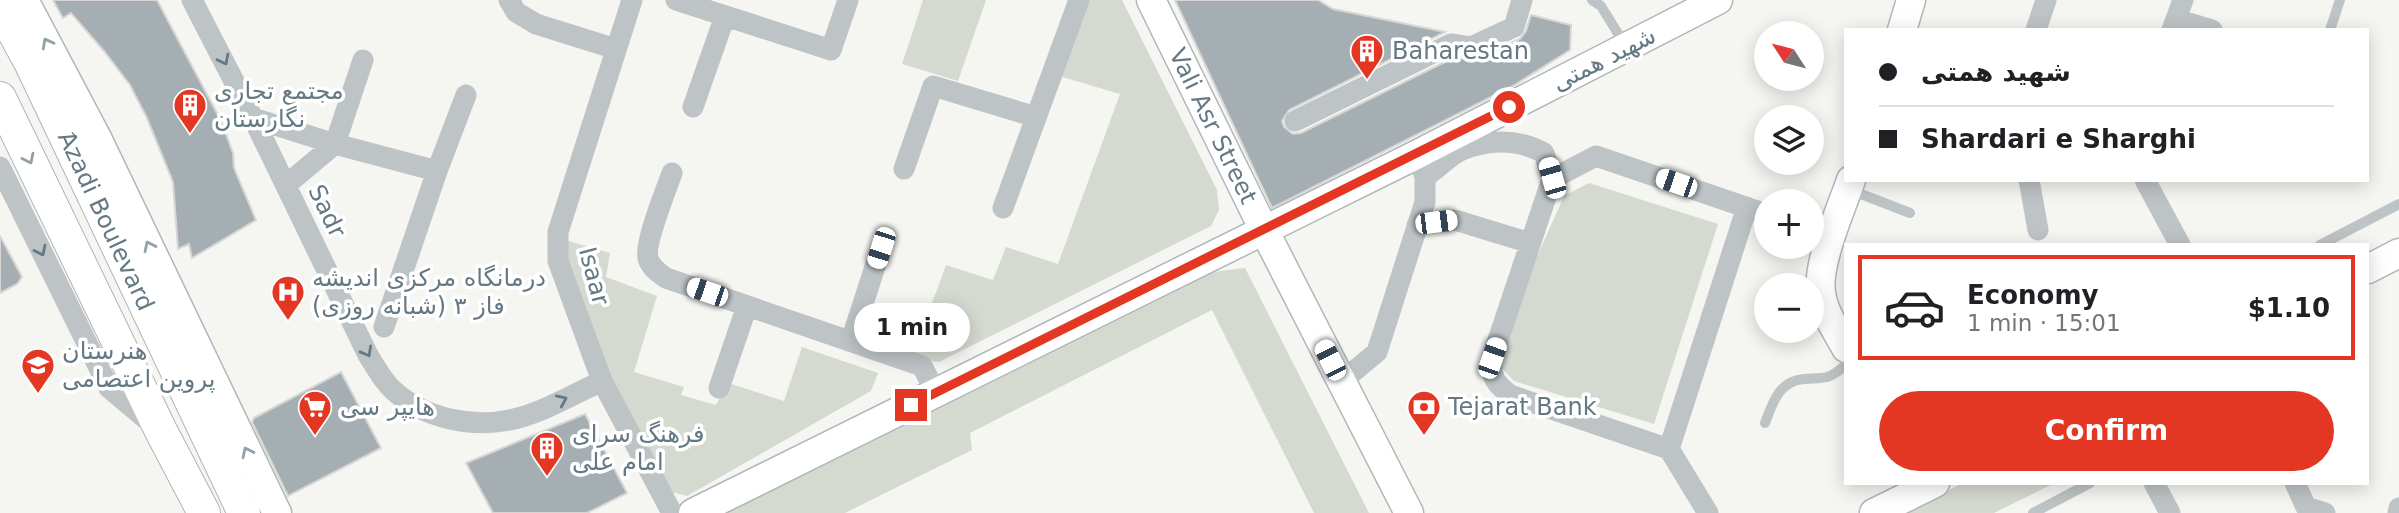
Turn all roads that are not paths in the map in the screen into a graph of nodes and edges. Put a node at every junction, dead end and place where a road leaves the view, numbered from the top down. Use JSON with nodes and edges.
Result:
{"nodes":[{"id":1,"x":24,"y":0,"type":"edge"},
{"id":2,"x":192,"y":0,"type":"edge"},
{"id":3,"x":509,"y":0,"type":"edge"},
{"id":4,"x":632,"y":0,"type":"edge"},
{"id":5,"x":676,"y":0,"type":"edge"},
{"id":6,"x":848,"y":0,"type":"edge"},
{"id":7,"x":1079,"y":0,"type":"edge"},
{"id":8,"x":1152,"y":0,"type":"edge"},
{"id":9,"x":1522,"y":0,"type":"edge"},
{"id":10,"x":1592,"y":0,"type":"edge"},
{"id":11,"x":1718,"y":0,"type":"edge"},
{"id":12,"x":1911,"y":0,"type":"edge"},
{"id":13,"x":2046,"y":0,"type":"edge"},
{"id":14,"x":2340,"y":0,"type":"edge"},
{"id":15,"x":0,"y":8,"type":"edge"},
{"id":16,"x":725,"y":16,"type":"junction"},
{"id":17,"x":2177,"y":16,"type":"edge"},
{"id":18,"x":1903,"y":28,"type":"edge"},
{"id":19,"x":2037,"y":28,"type":"edge"},
{"id":20,"x":2207,"y":28,"type":"edge"},
{"id":21,"x":2331,"y":28,"type":"edge"},
{"id":22,"x":1626,"y":47,"type":"junction"},
{"id":23,"x":616,"y":49,"type":"junction"},
{"id":24,"x":363,"y":60,"type":"dead end"},
{"id":25,"x":466,"y":95,"type":"dead end"},
{"id":26,"x":0,"y":98,"type":"edge"},
{"id":27,"x":693,"y":107,"type":"dead end"},
{"id":28,"x":1036,"y":117,"type":"junction"},
{"id":29,"x":253,"y":118,"type":"junction"},
{"id":30,"x":1295,"y":121,"type":"dead end"},
{"id":31,"x":335,"y":144,"type":"junction"},
{"id":32,"x":1421,"y":166,"type":"junction"},
{"id":33,"x":0,"y":167,"type":"edge"},
{"id":34,"x":904,"y":169,"type":"dead end"},
{"id":35,"x":437,"y":171,"type":"junction"},
{"id":36,"x":672,"y":173,"type":"dead end"},
{"id":37,"x":1552,"y":178,"type":"junction"},
{"id":38,"x":2029,"y":182,"type":"edge"},
{"id":39,"x":2146,"y":182,"type":"edge"},
{"id":40,"x":286,"y":185,"type":"junction"},
{"id":41,"x":1849,"y":185,"type":"edge"},
{"id":42,"x":2399,"y":204,"type":"edge"},
{"id":43,"x":1003,"y":208,"type":"dead end"},
{"id":44,"x":1754,"y":209,"type":"edge"},
{"id":45,"x":1910,"y":213,"type":"dead end"},
{"id":46,"x":1754,"y":216,"type":"edge"},
{"id":47,"x":1417,"y":225,"type":"junction"},
{"id":48,"x":1264,"y":230,"type":"junction"},
{"id":49,"x":2038,"y":230,"type":"dead end"},
{"id":50,"x":1530,"y":243,"type":"junction"},
{"id":51,"x":2179,"y":243,"type":"edge"},
{"id":52,"x":2324,"y":243,"type":"edge"},
{"id":53,"x":881,"y":248,"type":"dead end"},
{"id":54,"x":2399,"y":253,"type":"edge"},
{"id":55,"x":2369,"y":268,"type":"edge"},
{"id":56,"x":747,"y":306,"type":"junction"},
{"id":57,"x":384,"y":327,"type":"dead end"},
{"id":58,"x":850,"y":341,"type":"junction"},
{"id":59,"x":1844,"y":344,"type":"edge"},
{"id":60,"x":1844,"y":366,"type":"edge"},
{"id":61,"x":603,"y":382,"type":"junction"},
{"id":62,"x":1341,"y":382,"type":"junction"},
{"id":63,"x":719,"y":388,"type":"dead end"},
{"id":64,"x":936,"y":393,"type":"junction"},
{"id":65,"x":1765,"y":422,"type":"dead end"},
{"id":66,"x":161,"y":431,"type":"junction"},
{"id":67,"x":1670,"y":449,"type":"junction"},
{"id":68,"x":1925,"y":485,"type":"edge"},
{"id":69,"x":2086,"y":485,"type":"edge"},
{"id":70,"x":2155,"y":485,"type":"edge"},
{"id":71,"x":2296,"y":485,"type":"edge"},
{"id":72,"x":2399,"y":508,"type":"edge"},
{"id":73,"x":204,"y":513,"type":"edge"},
{"id":74,"x":244,"y":513,"type":"edge"},
{"id":75,"x":277,"y":513,"type":"edge"},
{"id":76,"x":671,"y":513,"type":"edge"},
{"id":77,"x":693,"y":513,"type":"edge"},
{"id":78,"x":1409,"y":513,"type":"edge"},
{"id":79,"x":1708,"y":513,"type":"edge"},
{"id":80,"x":1874,"y":513,"type":"edge"},
{"id":81,"x":2033,"y":513,"type":"edge"},
{"id":82,"x":2170,"y":513,"type":"edge"},
{"id":83,"x":2325,"y":513,"type":"edge"},
{"id":84,"x":2398,"y":513,"type":"edge"}],
"edges":[{"from":75,"to":1,"type":"main road","one_way":true},
{"from":2,"to":29,"type":"street","name":"Sadr","one_way":true},
{"from":3,"to":23,"type":"street"},
{"from":4,"to":23,"type":"street","name":"Isaar"},
{"from":5,"to":16,"type":"street"},
{"from":6,"to":16,"type":"street"},
{"from":7,"to":28,"type":"street"},
{"from":8,"to":48,"type":"main road","name":"Vali Asr Street"},
{"from":9,"to":30,"type":"street"},
{"from":10,"to":22,"type":"lane"},
{"from":11,"to":22,"type":"main road","name":"شهید همتی"},
{"from":12,"to":18,"type":"main road"},
{"from":13,"to":19,"type":"street"},
{"from":14,"to":21,"type":"lane"},
{"from":15,"to":74,"type":"main road","name":"َAzadi Boulevard"},
{"from":16,"to":27,"type":"street"},
{"from":17,"to":20,"type":"street"},
{"from":22,"to":32,"type":"main road","name":"شهید همتی"},
{"from":23,"to":61,"type":"street","name":"Isaar"},
{"from":24,"to":31,"type":"street"},
{"from":25,"to":35,"type":"street"},
{"from":26,"to":66,"type":"main road","name":"َAzadi Boulevard","one_way":true},
{"from":28,"to":34,"type":"street"},
{"from":28,"to":43,"type":"street"},
{"from":29,"to":31,"type":"street"},
{"from":29,"to":40,"type":"street","name":"Sadr"},
{"from":31,"to":35,"type":"street"},
{"from":31,"to":40,"type":"street"},
{"from":32,"to":37,"type":"street"},
{"from":32,"to":47,"type":"street"},
{"from":32,"to":48,"type":"main road","name":"شهید همتی"},
{"from":33,"to":66,"type":"street","one_way":true},
{"from":35,"to":57,"type":"street"},
{"from":36,"to":56,"type":"street"},
{"from":37,"to":44,"type":"street"},
{"from":37,"to":50,"type":"street"},
{"from":38,"to":49,"type":"street"},
{"from":39,"to":51,"type":"street"},
{"from":40,"to":61,"type":"street","name":"Sadr","one_way":true},
{"from":41,"to":45,"type":"lane"},
{"from":41,"to":59,"type":"main road"},
{"from":42,"to":52,"type":"lane"},
{"from":46,"to":67,"type":"street"},
{"from":47,"to":50,"type":"street"},
{"from":47,"to":62,"type":"street"},
{"from":48,"to":62,"type":"main road","name":"Vali Asr Street"},
{"from":48,"to":64,"type":"main road","name":"شهید همتی"},
{"from":50,"to":67,"type":"street"},
{"from":53,"to":58,"type":"street"},
{"from":54,"to":55,"type":"main road"},
{"from":56,"to":58,"type":"street"},
{"from":56,"to":63,"type":"street"},
{"from":58,"to":64,"type":"street"},
{"from":60,"to":65,"type":"lane"},
{"from":61,"to":76,"type":"street","name":"Isaar"},
{"from":62,"to":78,"type":"main road","name":"Vali Asr Street"},
{"from":64,"to":77,"type":"main road","name":"شهید همتی"},
{"from":66,"to":73,"type":"main road","name":"َAzadi Boulevard"},
{"from":67,"to":79,"type":"street"},
{"from":68,"to":80,"type":"main road"},
{"from":69,"to":81,"type":"lane"},
{"from":70,"to":82,"type":"street"},
{"from":71,"to":83,"type":"street"},
{"from":72,"to":84,"type":"street"}]}
